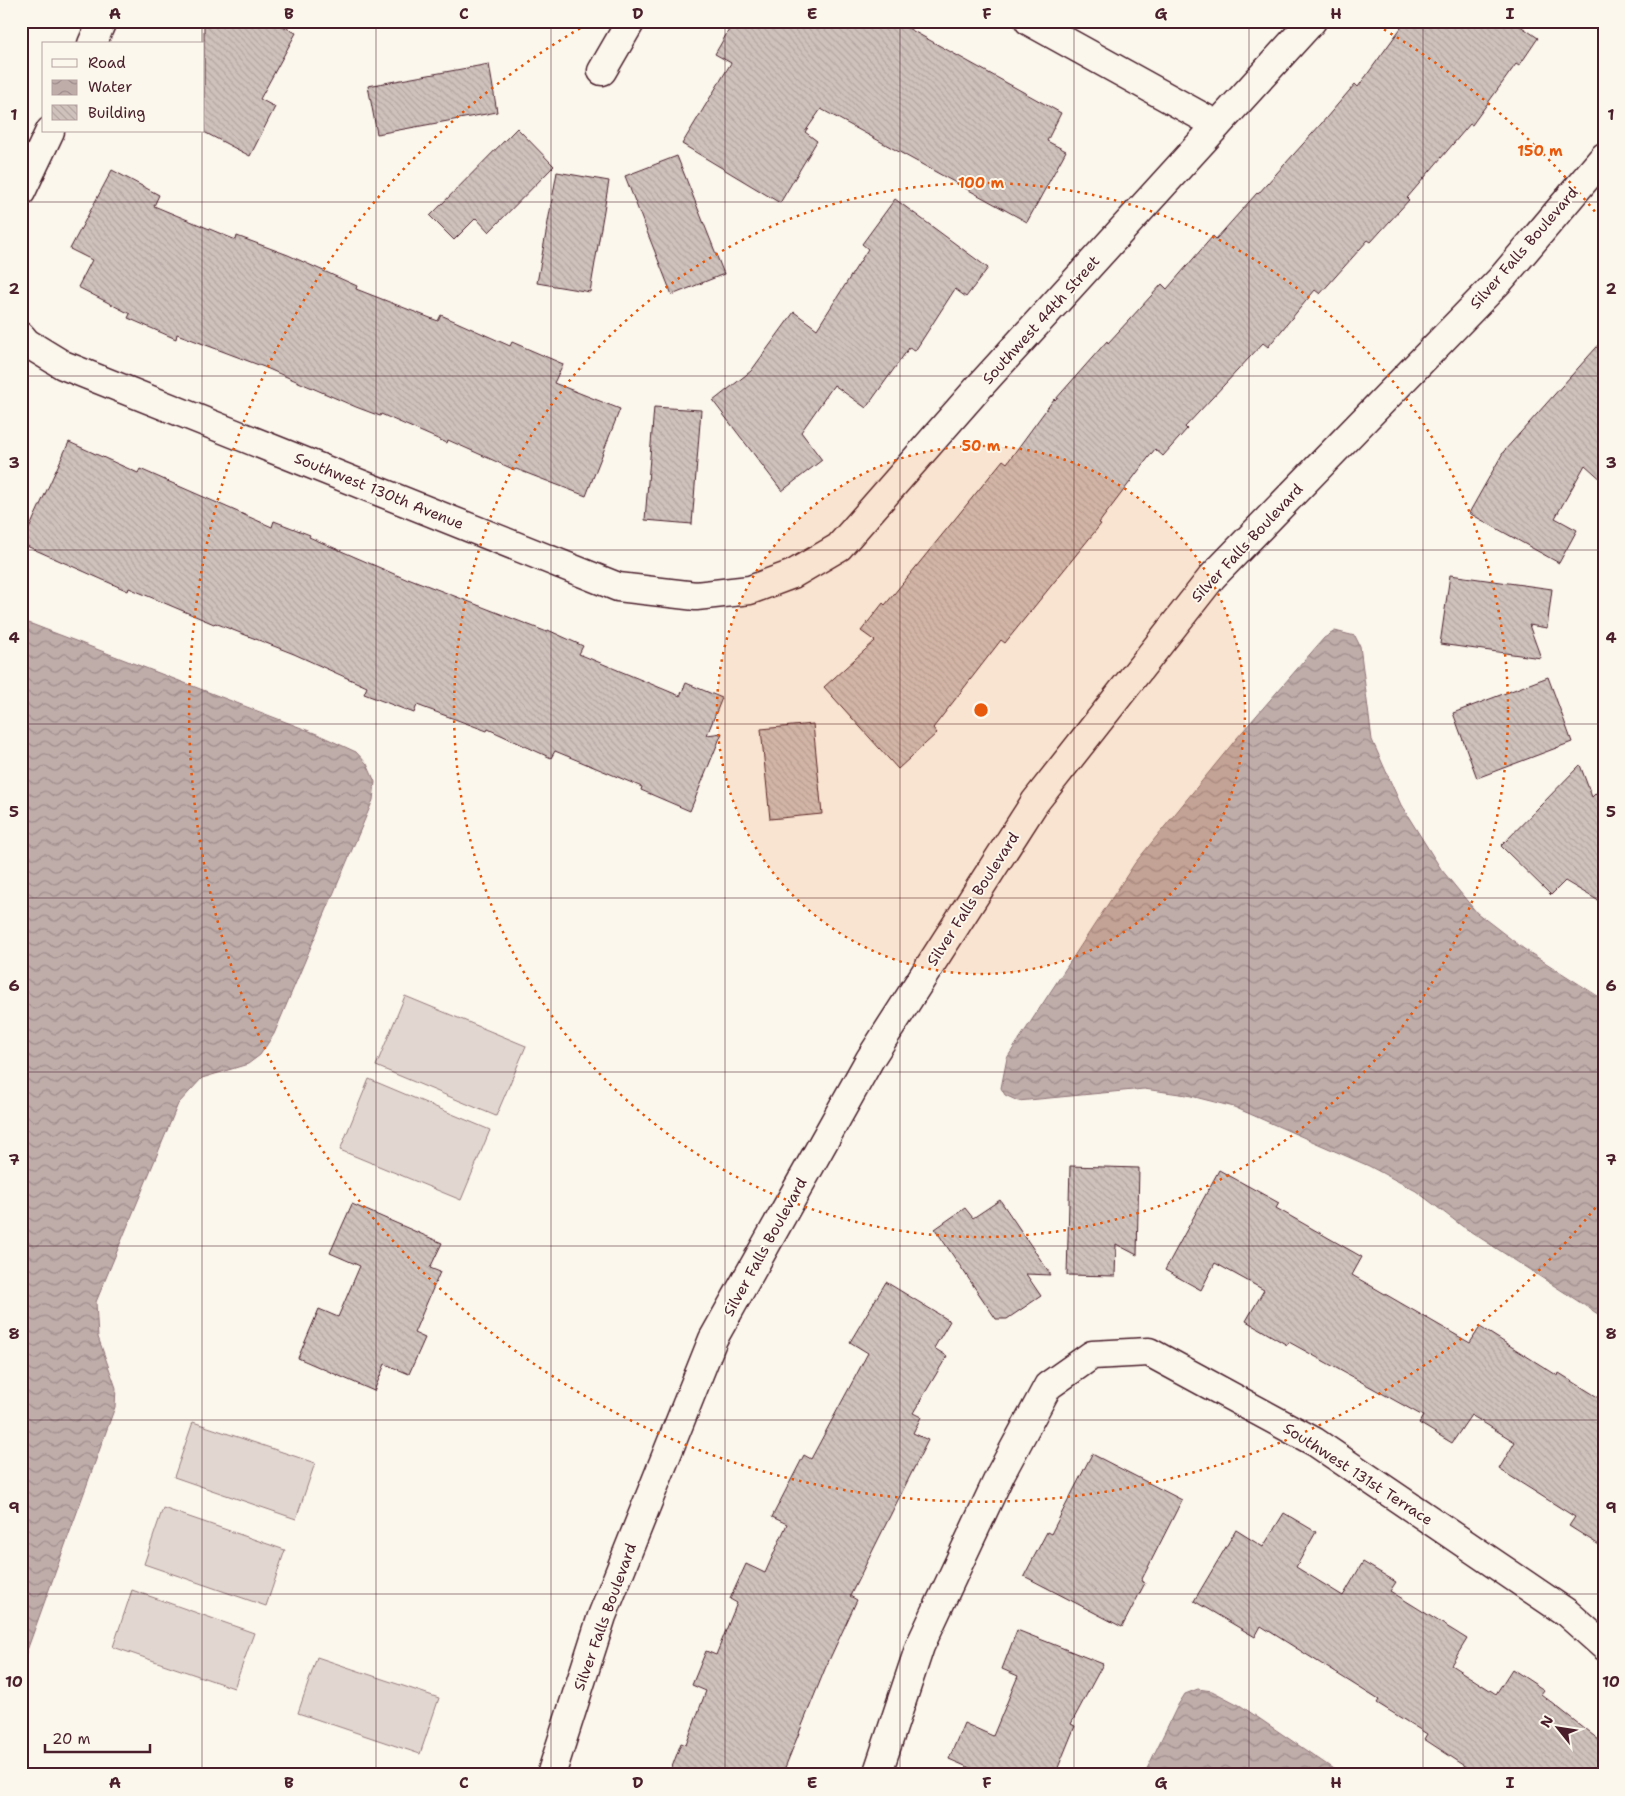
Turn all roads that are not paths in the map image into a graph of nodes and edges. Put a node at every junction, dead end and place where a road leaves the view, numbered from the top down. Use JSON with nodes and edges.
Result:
{"nodes":[{"id":1,"x":102,"y":21,"type":"edge"},
{"id":2,"x":631,"y":21,"type":"edge"},
{"id":3,"x":1029,"y":21,"type":"edge"},
{"id":4,"x":1312,"y":21,"type":"edge"},
{"id":5,"x":93,"y":42,"type":"edge"},
{"id":6,"x":602,"y":71,"type":"dead end"},
{"id":7,"x":1217,"y":125,"type":"junction"},
{"id":8,"x":50,"y":132,"type":"edge"},
{"id":9,"x":1604,"y":157,"type":"edge"},
{"id":10,"x":21,"y":192,"type":"edge"},
{"id":11,"x":21,"y":336,"type":"edge"},
{"id":12,"x":750,"y":590,"type":"joint"},
{"id":13,"x":1604,"y":1646,"type":"edge"},
{"id":14,"x":551,"y":1775,"type":"edge"},
{"id":15,"x":877,"y":1775,"type":"edge"}],
"edges":[{"from":1,"to":5,"type":"street"},
{"from":2,"to":6,"type":"street"},
{"from":3,"to":7,"type":"street"},
{"from":4,"to":7,"type":"street","name":"Southwest 44th Street"},
{"from":7,"to":12,"type":"street","name":"Southwest 44th Street"},
{"from":8,"to":10,"type":"street"},
{"from":9,"to":14,"type":"street","name":"Silver Falls Boulevard"},
{"from":11,"to":12,"type":"street","name":"Southwest 130th Avenue"},
{"from":13,"to":15,"type":"street","name":"Southwest 131st Terrace"}]}
